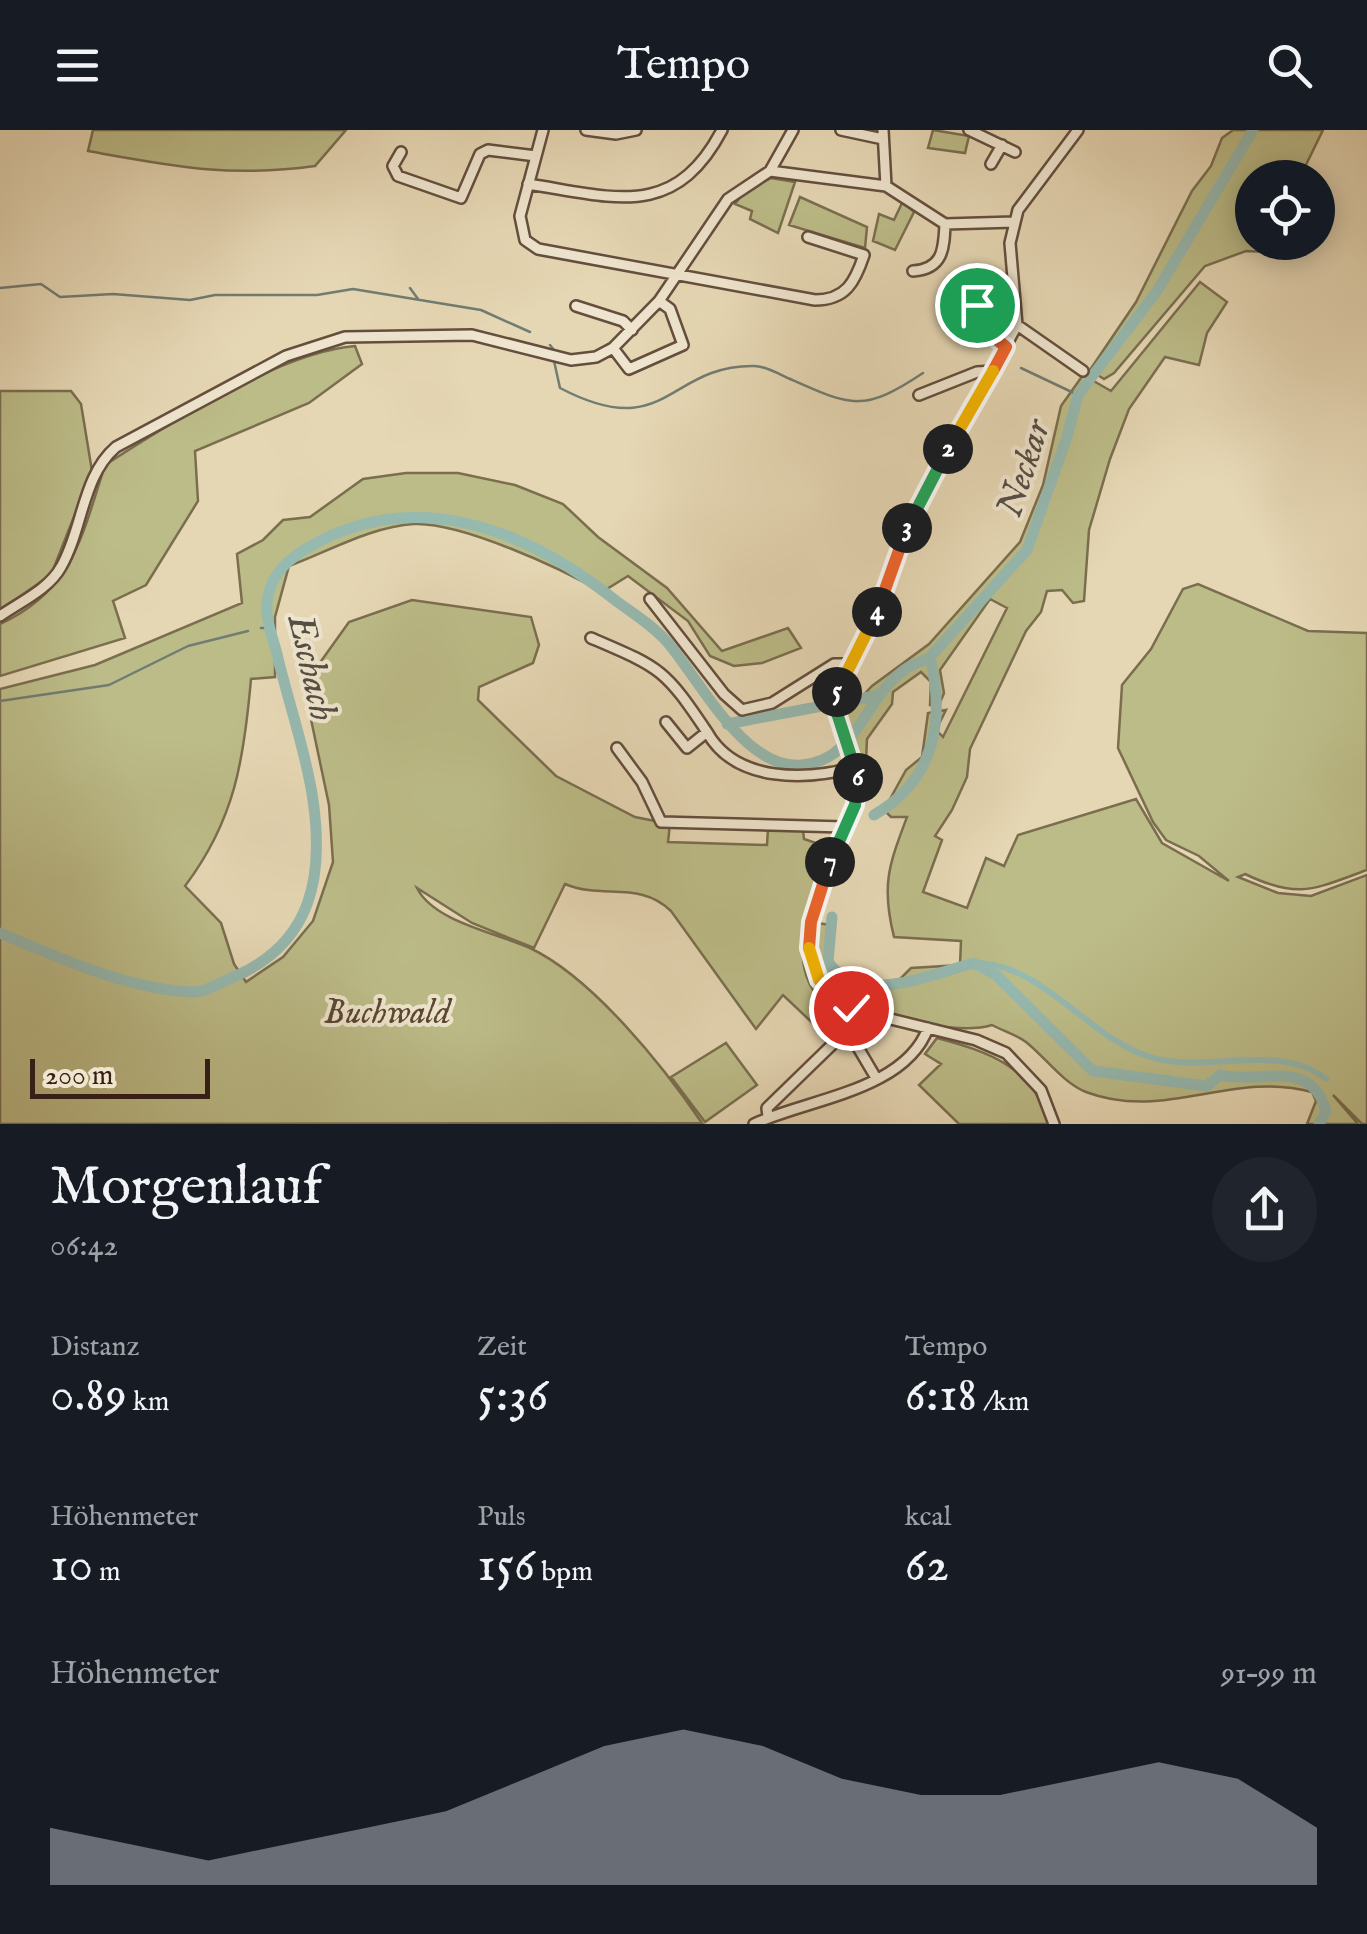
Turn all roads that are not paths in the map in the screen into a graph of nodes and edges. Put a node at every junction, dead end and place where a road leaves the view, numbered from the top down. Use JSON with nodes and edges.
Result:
{"nodes":[{"id":1,"x":543,"y":130,"type":"edge"},
{"id":2,"x":586,"y":130,"type":"edge"},
{"id":3,"x":636,"y":130,"type":"edge"},
{"id":4,"x":722,"y":130,"type":"edge"},
{"id":5,"x":793,"y":130,"type":"edge"},
{"id":6,"x":841,"y":130,"type":"edge"},
{"id":7,"x":969,"y":130,"type":"edge"},
{"id":8,"x":1002,"y":130,"type":"edge"},
{"id":9,"x":1078,"y":130,"type":"edge"},
{"id":10,"x":608,"y":132,"type":"edge"},
{"id":11,"x":883,"y":135,"type":"edge"},
{"id":12,"x":999,"y":142,"type":"junction"},
{"id":13,"x":400,"y":152,"type":"dead end"},
{"id":14,"x":1015,"y":152,"type":"dead end"},
{"id":15,"x":536,"y":156,"type":"junction"},
{"id":16,"x":991,"y":164,"type":"dead end"},
{"id":17,"x":770,"y":172,"type":"junction"},
{"id":18,"x":528,"y":184,"type":"junction"},
{"id":19,"x":886,"y":186,"type":"junction"},
{"id":20,"x":1014,"y":222,"type":"junction"},
{"id":21,"x":945,"y":224,"type":"junction"},
{"id":22,"x":808,"y":236,"type":"dead end"},
{"id":23,"x":913,"y":271,"type":"dead end"},
{"id":24,"x":679,"y":272,"type":"junction"},
{"id":25,"x":659,"y":301,"type":"junction"},
{"id":26,"x":576,"y":306,"type":"dead end"},
{"id":27,"x":971,"y":314,"type":"dead end"},
{"id":28,"x":1017,"y":325,"type":"junction"},
{"id":29,"x":632,"y":330,"type":"junction"},
{"id":30,"x":1006,"y":347,"type":"junction"},
{"id":31,"x":613,"y":348,"type":"junction"},
{"id":32,"x":992,"y":371,"type":"junction"},
{"id":33,"x":1083,"y":371,"type":"dead end"},
{"id":34,"x":919,"y":396,"type":"dead end"},
{"id":35,"x":650,"y":599,"type":"dead end"},
{"id":36,"x":0,"y":616,"type":"edge"},
{"id":37,"x":591,"y":638,"type":"dead end"},
{"id":38,"x":849,"y":664,"type":"junction"},
{"id":39,"x":666,"y":722,"type":"dead end"},
{"id":40,"x":707,"y":732,"type":"junction"},
{"id":41,"x":617,"y":748,"type":"dead end"},
{"id":42,"x":856,"y":767,"type":"junction"},
{"id":43,"x":844,"y":827,"type":"junction"},
{"id":44,"x":928,"y":1028,"type":"junction"},
{"id":45,"x":876,"y":1078,"type":"junction"},
{"id":46,"x":768,"y":1118,"type":"junction"},
{"id":47,"x":754,"y":1124,"type":"edge"},
{"id":48,"x":1054,"y":1124,"type":"edge"}],
"edges":[{"from":1,"to":15,"type":"street"},
{"from":2,"to":10,"type":"street"},
{"from":3,"to":10,"type":"street"},
{"from":4,"to":18,"type":"street"},
{"from":5,"to":17,"type":"street"},
{"from":6,"to":11,"type":"street"},
{"from":7,"to":12,"type":"street"},
{"from":8,"to":12,"type":"street"},
{"from":9,"to":20,"type":"street"},
{"from":11,"to":19,"type":"street"},
{"from":12,"to":14,"type":"street"},
{"from":12,"to":16,"type":"street"},
{"from":13,"to":15,"type":"street"},
{"from":15,"to":18,"type":"street"},
{"from":17,"to":19,"type":"street"},
{"from":17,"to":24,"type":"street"},
{"from":18,"to":24,"type":"street"},
{"from":19,"to":21,"type":"street"},
{"from":20,"to":21,"type":"street"},
{"from":20,"to":28,"type":"street"},
{"from":21,"to":23,"type":"street"},
{"from":22,"to":24,"type":"street"},
{"from":24,"to":25,"type":"street"},
{"from":25,"to":29,"type":"street"},
{"from":25,"to":31,"type":"street"},
{"from":26,"to":29,"type":"street"},
{"from":27,"to":30,"type":"street"},
{"from":28,"to":30,"type":"street"},
{"from":28,"to":33,"type":"street"},
{"from":29,"to":31,"type":"street"},
{"from":30,"to":32,"type":"street"},
{"from":31,"to":36,"type":"street"},
{"from":32,"to":34,"type":"street"},
{"from":32,"to":38,"type":"street"},
{"from":35,"to":38,"type":"street"},
{"from":37,"to":40,"type":"street"},
{"from":38,"to":42,"type":"street"},
{"from":39,"to":40,"type":"street"},
{"from":40,"to":42,"type":"street"},
{"from":41,"to":43,"type":"street"},
{"from":42,"to":43,"type":"street"},
{"from":43,"to":44,"type":"street"},
{"from":44,"to":45,"type":"street"},
{"from":44,"to":48,"type":"street"},
{"from":45,"to":46,"type":"street"},
{"from":45,"to":46,"type":"street"},
{"from":46,"to":47,"type":"street"}]}
